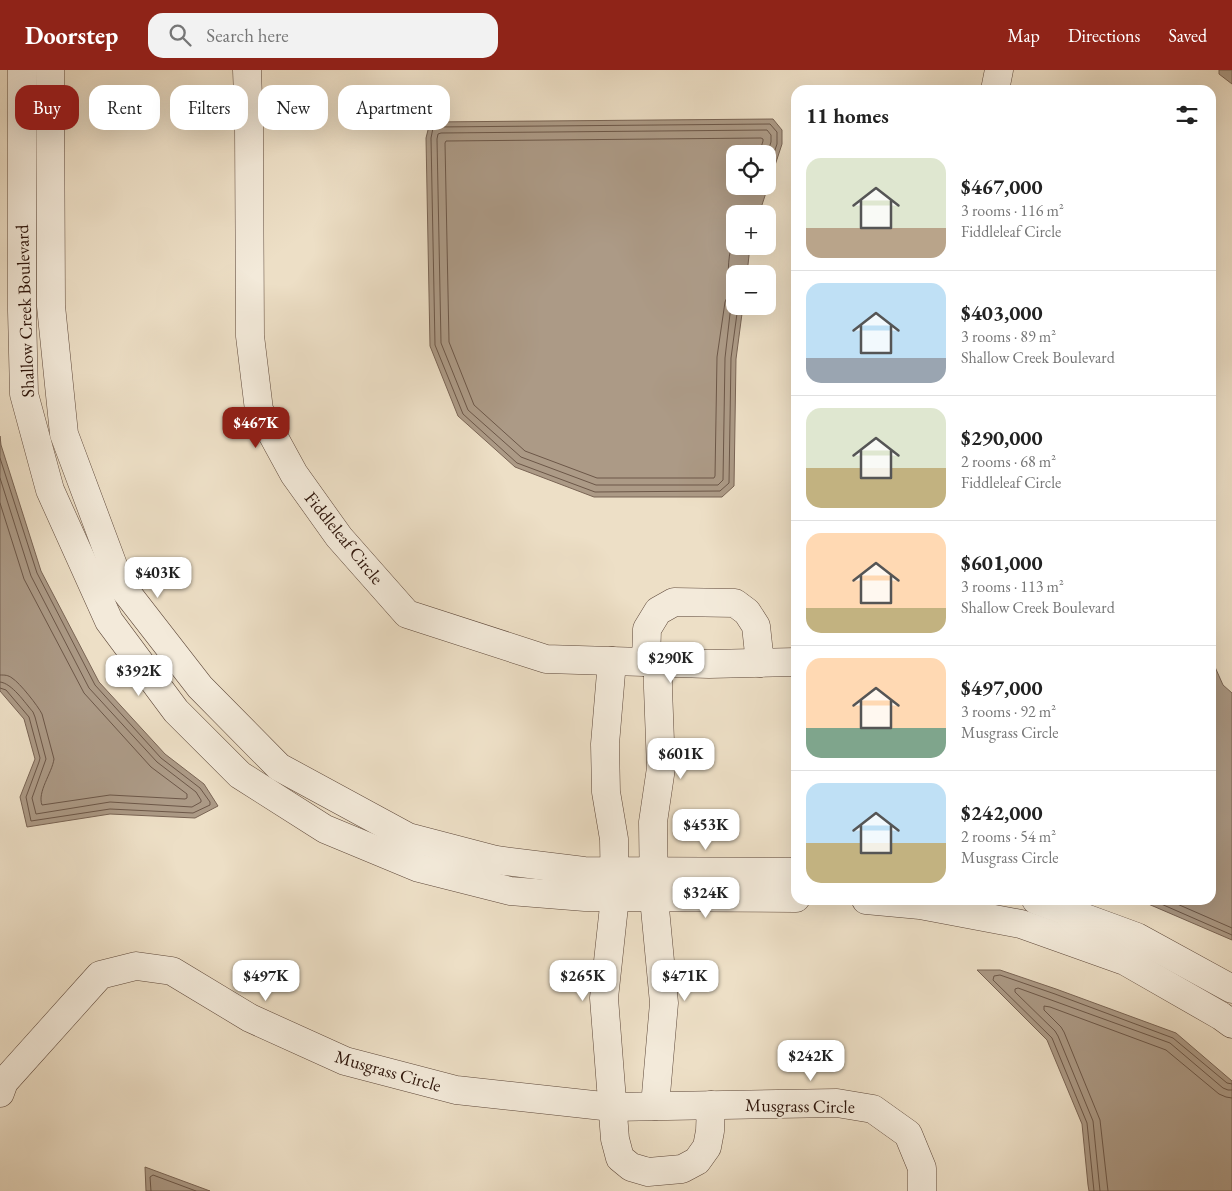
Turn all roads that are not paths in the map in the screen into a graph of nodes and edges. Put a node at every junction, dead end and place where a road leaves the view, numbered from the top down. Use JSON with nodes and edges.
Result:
{"nodes":[{"id":1,"x":22,"y":70,"type":"edge"},
{"id":2,"x":50,"y":70,"type":"edge"},
{"id":3,"x":247,"y":70,"type":"edge"},
{"id":4,"x":999,"y":70,"type":"edge"},
{"id":5,"x":997,"y":85,"type":"edge"},
{"id":6,"x":11,"y":150,"type":"edge"},
{"id":7,"x":51,"y":151,"type":"junction"},
{"id":8,"x":11,"y":186,"type":"edge"},
{"id":9,"x":51,"y":186,"type":"junction"},
{"id":10,"x":612,"y":661,"type":"junction"},
{"id":11,"x":791,"y":662,"type":"edge"},
{"id":12,"x":652,"y":663,"type":"junction"},
{"id":13,"x":760,"y":663,"type":"junction"},
{"id":14,"x":791,"y":872,"type":"edge"},
{"id":15,"x":615,"y":884,"type":"junction"},
{"id":16,"x":654,"y":885,"type":"junction"},
{"id":17,"x":791,"y":898,"type":"edge"},
{"id":18,"x":920,"y":905,"type":"edge"},
{"id":19,"x":1050,"y":905,"type":"edge"},
{"id":20,"x":1232,"y":989,"type":"edge"},
{"id":21,"x":1232,"y":1024,"type":"edge"},
{"id":22,"x":0,"y":1093,"type":"edge"},
{"id":23,"x":711,"y":1105,"type":"junction"},
{"id":24,"x":655,"y":1106,"type":"junction"},
{"id":25,"x":612,"y":1107,"type":"junction"},
{"id":26,"x":922,"y":1191,"type":"edge"}],
"edges":[{"from":1,"to":6,"type":"street","name":"Shallow Creek Boulevard"},
{"from":2,"to":7,"type":"street","name":"Shallow Creek Boulevard"},
{"from":3,"to":10,"type":"street","name":"Fiddleleaf Circle"},
{"from":4,"to":5,"type":"street"},
{"from":6,"to":7,"type":"street"},
{"from":6,"to":8,"type":"street","name":"Shallow Creek Boulevard"},
{"from":7,"to":9,"type":"street","name":"Shallow Creek Boulevard"},
{"from":8,"to":9,"type":"street"},
{"from":8,"to":15,"type":"street","name":"Shallow Creek Boulevard"},
{"from":9,"to":15,"type":"street","name":"Shallow Creek Boulevard"},
{"from":10,"to":12,"type":"street","name":"Fiddleleaf Circle"},
{"from":10,"to":15,"type":"street"},
{"from":11,"to":13,"type":"street","name":"Fiddleleaf Circle"},
{"from":12,"to":13,"type":"street","name":"Fiddleleaf Circle"},
{"from":12,"to":13,"type":"street"},
{"from":12,"to":16,"type":"street"},
{"from":14,"to":16,"type":"street","name":"Shallow Creek Boulevard"},
{"from":15,"to":16,"type":"street","name":"Shallow Creek Boulevard"},
{"from":15,"to":25,"type":"street"},
{"from":16,"to":17,"type":"street","name":"Shallow Creek Boulevard"},
{"from":16,"to":24,"type":"street"},
{"from":18,"to":21,"type":"street"},
{"from":19,"to":20,"type":"street"},
{"from":22,"to":25,"type":"street","name":"Musgrass Circle"},
{"from":23,"to":24,"type":"street","name":"Musgrass Circle"},
{"from":23,"to":25,"type":"street"},
{"from":23,"to":26,"type":"street","name":"Musgrass Circle"},
{"from":24,"to":25,"type":"street","name":"Musgrass Circle"}]}
